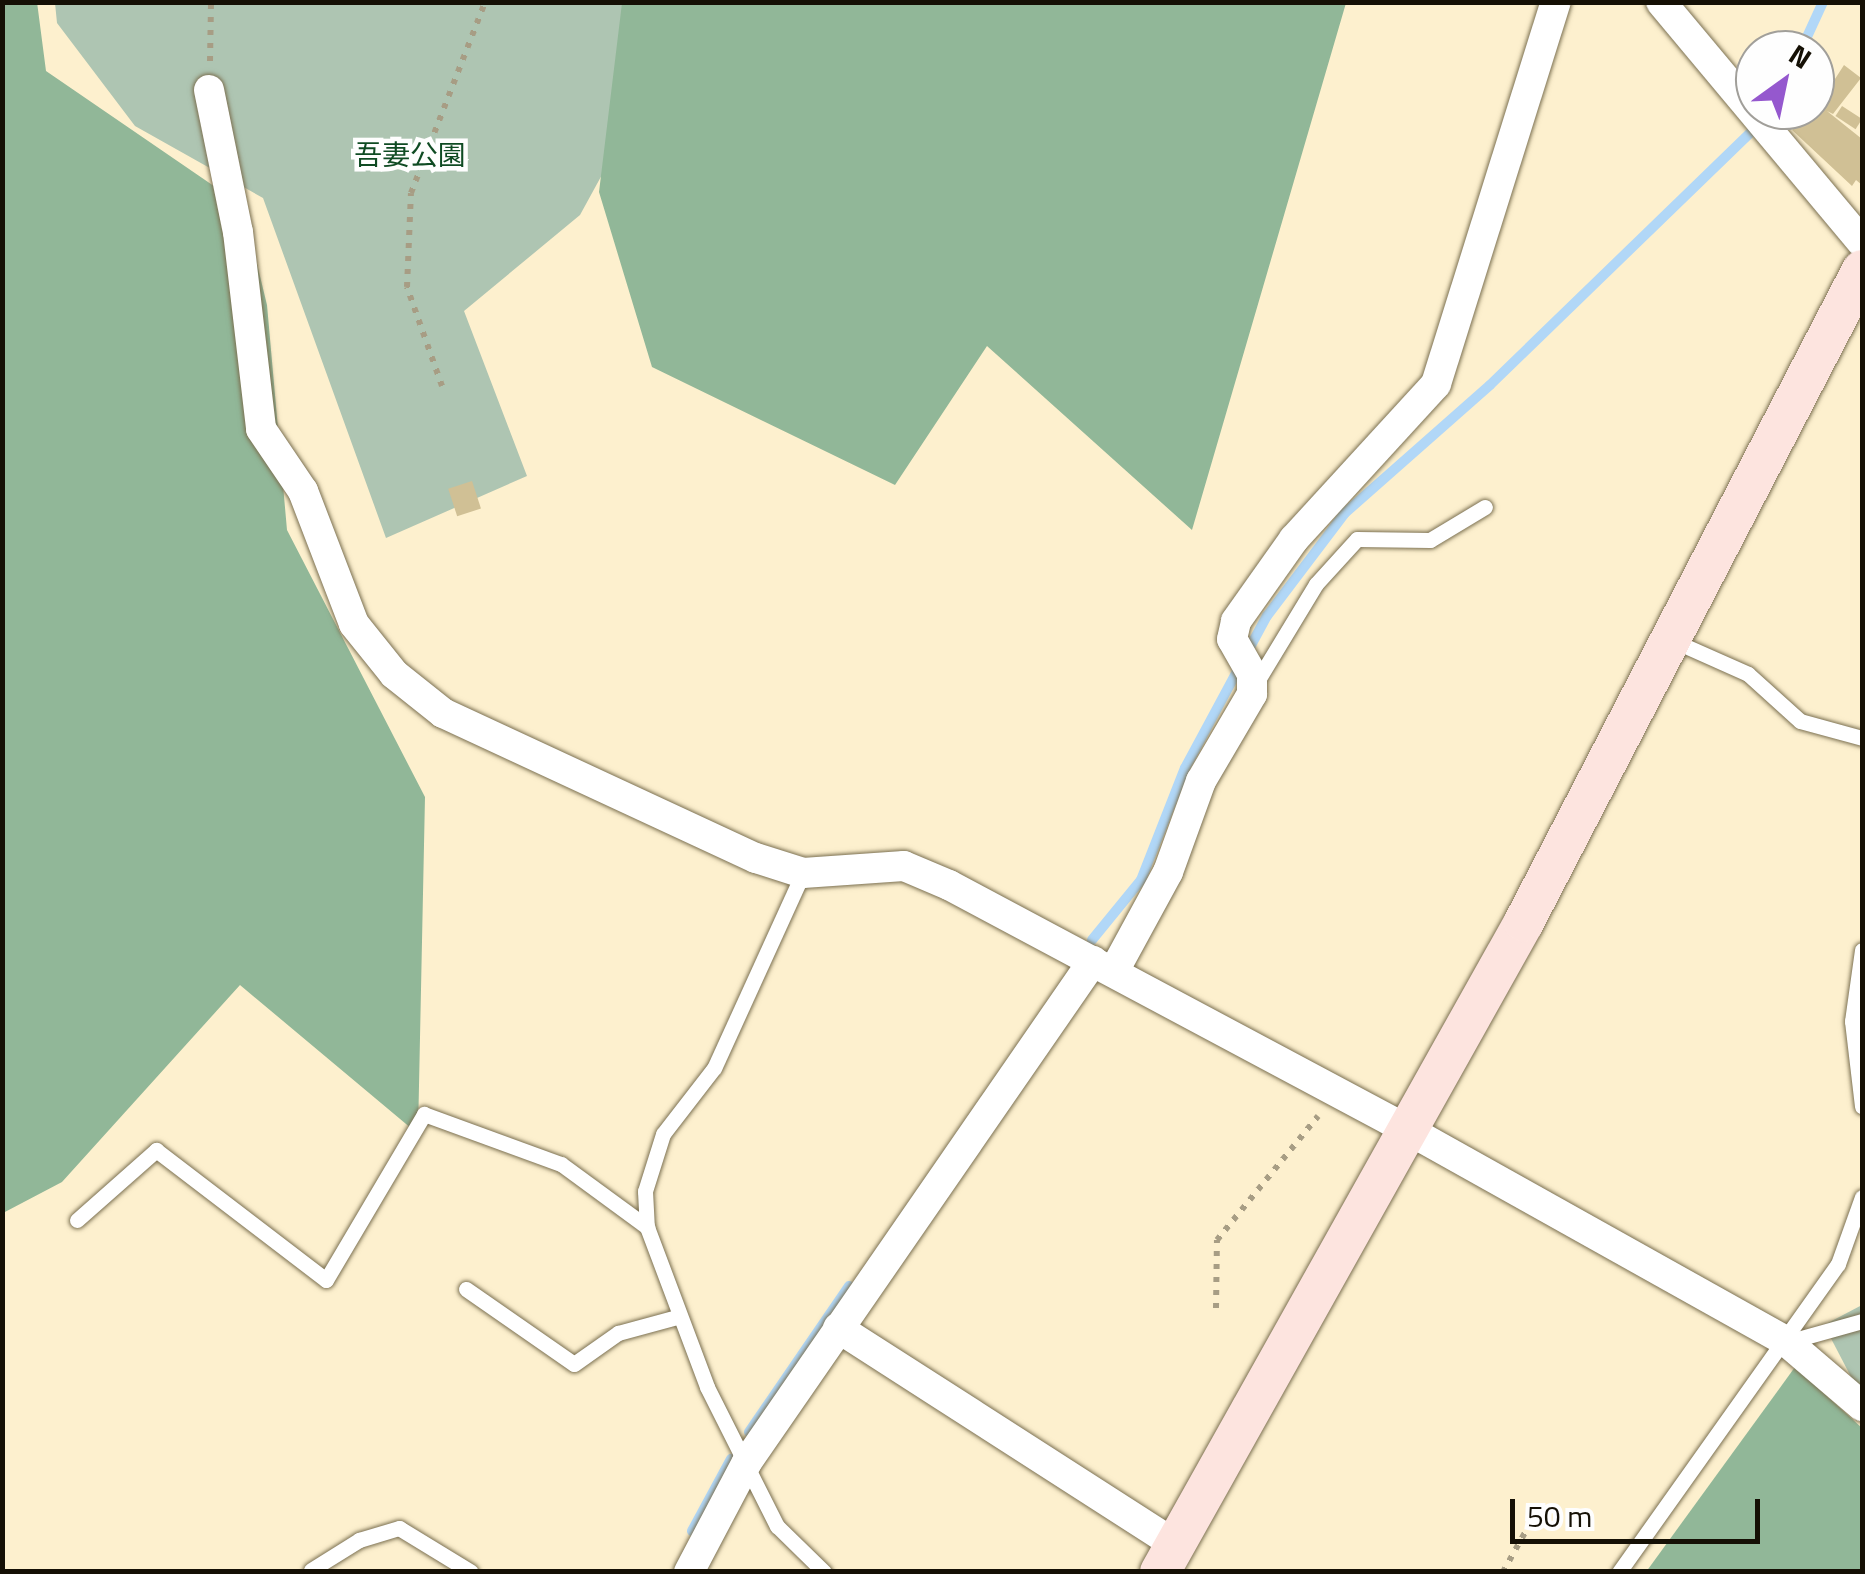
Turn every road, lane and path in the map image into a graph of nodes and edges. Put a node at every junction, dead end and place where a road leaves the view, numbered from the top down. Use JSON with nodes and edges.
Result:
{"nodes":[{"id":1,"x":211,"y":2,"type":"edge"},
{"id":2,"x":485,"y":2,"type":"edge"},
{"id":3,"x":1556,"y":2,"type":"edge"},
{"id":4,"x":1661,"y":2,"type":"edge"},
{"id":5,"x":209,"y":90,"type":"joint"},
{"id":6,"x":1862,"y":242,"type":"edge"},
{"id":7,"x":1862,"y":270,"type":"edge"},
{"id":8,"x":442,"y":386,"type":"dead end"},
{"id":9,"x":1485,"y":507,"type":"dead end"},
{"id":10,"x":1672,"y":640,"type":"junction"},
{"id":11,"x":1248,"y":670,"type":"junction"},
{"id":12,"x":1862,"y":738,"type":"edge"},
{"id":13,"x":803,"y":872,"type":"junction"},
{"id":14,"x":1862,"y":950,"type":"edge"},
{"id":15,"x":1103,"y":966,"type":"junction"},
{"id":16,"x":1336,"y":1091,"type":"junction"},
{"id":17,"x":1862,"y":1106,"type":"edge"},
{"id":18,"x":1410,"y":1130,"type":"junction"},
{"id":19,"x":1862,"y":1197,"type":"edge"},
{"id":20,"x":77,"y":1220,"type":"dead end"},
{"id":21,"x":647,"y":1227,"type":"junction"},
{"id":22,"x":466,"y":1290,"type":"dead end"},
{"id":23,"x":1216,"y":1308,"type":"dead end"},
{"id":24,"x":677,"y":1317,"type":"junction"},
{"id":25,"x":1862,"y":1321,"type":"edge"},
{"id":26,"x":838,"y":1328,"type":"junction"},
{"id":27,"x":1787,"y":1342,"type":"junction"},
{"id":28,"x":1862,"y":1406,"type":"edge"},
{"id":29,"x":748,"y":1462,"type":"junction"},
{"id":30,"x":1537,"y":1511,"type":"dead end"},
{"id":31,"x":1171,"y":1559,"type":"edge"},
{"id":32,"x":310,"y":1570,"type":"edge"},
{"id":33,"x":472,"y":1572,"type":"edge"},
{"id":34,"x":689,"y":1572,"type":"edge"},
{"id":35,"x":824,"y":1572,"type":"edge"},
{"id":36,"x":1504,"y":1572,"type":"edge"},
{"id":37,"x":1619,"y":1572,"type":"edge"}],
"edges":[{"from":1,"to":5,"type":"path"},
{"from":2,"to":8,"type":"path"},
{"from":3,"to":11,"type":"street"},
{"from":4,"to":6,"type":"street"},
{"from":5,"to":13,"type":"street"},
{"from":7,"to":10,"type":"street"},
{"from":9,"to":11,"type":"lane"},
{"from":10,"to":12,"type":"lane"},
{"from":10,"to":18,"type":"street"},
{"from":11,"to":15,"type":"street"},
{"from":13,"to":15,"type":"street"},
{"from":13,"to":21,"type":"lane"},
{"from":14,"to":17,"type":"lane"},
{"from":15,"to":16,"type":"street"},
{"from":15,"to":26,"type":"street"},
{"from":16,"to":18,"type":"street"},
{"from":16,"to":23,"type":"path"},
{"from":18,"to":27,"type":"street"},
{"from":18,"to":31,"type":"street"},
{"from":19,"to":27,"type":"lane"},
{"from":20,"to":21,"type":"lane"},
{"from":21,"to":24,"type":"lane"},
{"from":22,"to":24,"type":"lane"},
{"from":24,"to":29,"type":"lane"},
{"from":25,"to":27,"type":"lane"},
{"from":26,"to":29,"type":"street"},
{"from":26,"to":31,"type":"street"},
{"from":27,"to":28,"type":"street"},
{"from":27,"to":37,"type":"lane"},
{"from":29,"to":34,"type":"street"},
{"from":29,"to":35,"type":"lane"},
{"from":30,"to":36,"type":"path"},
{"from":32,"to":33,"type":"lane"}]}
